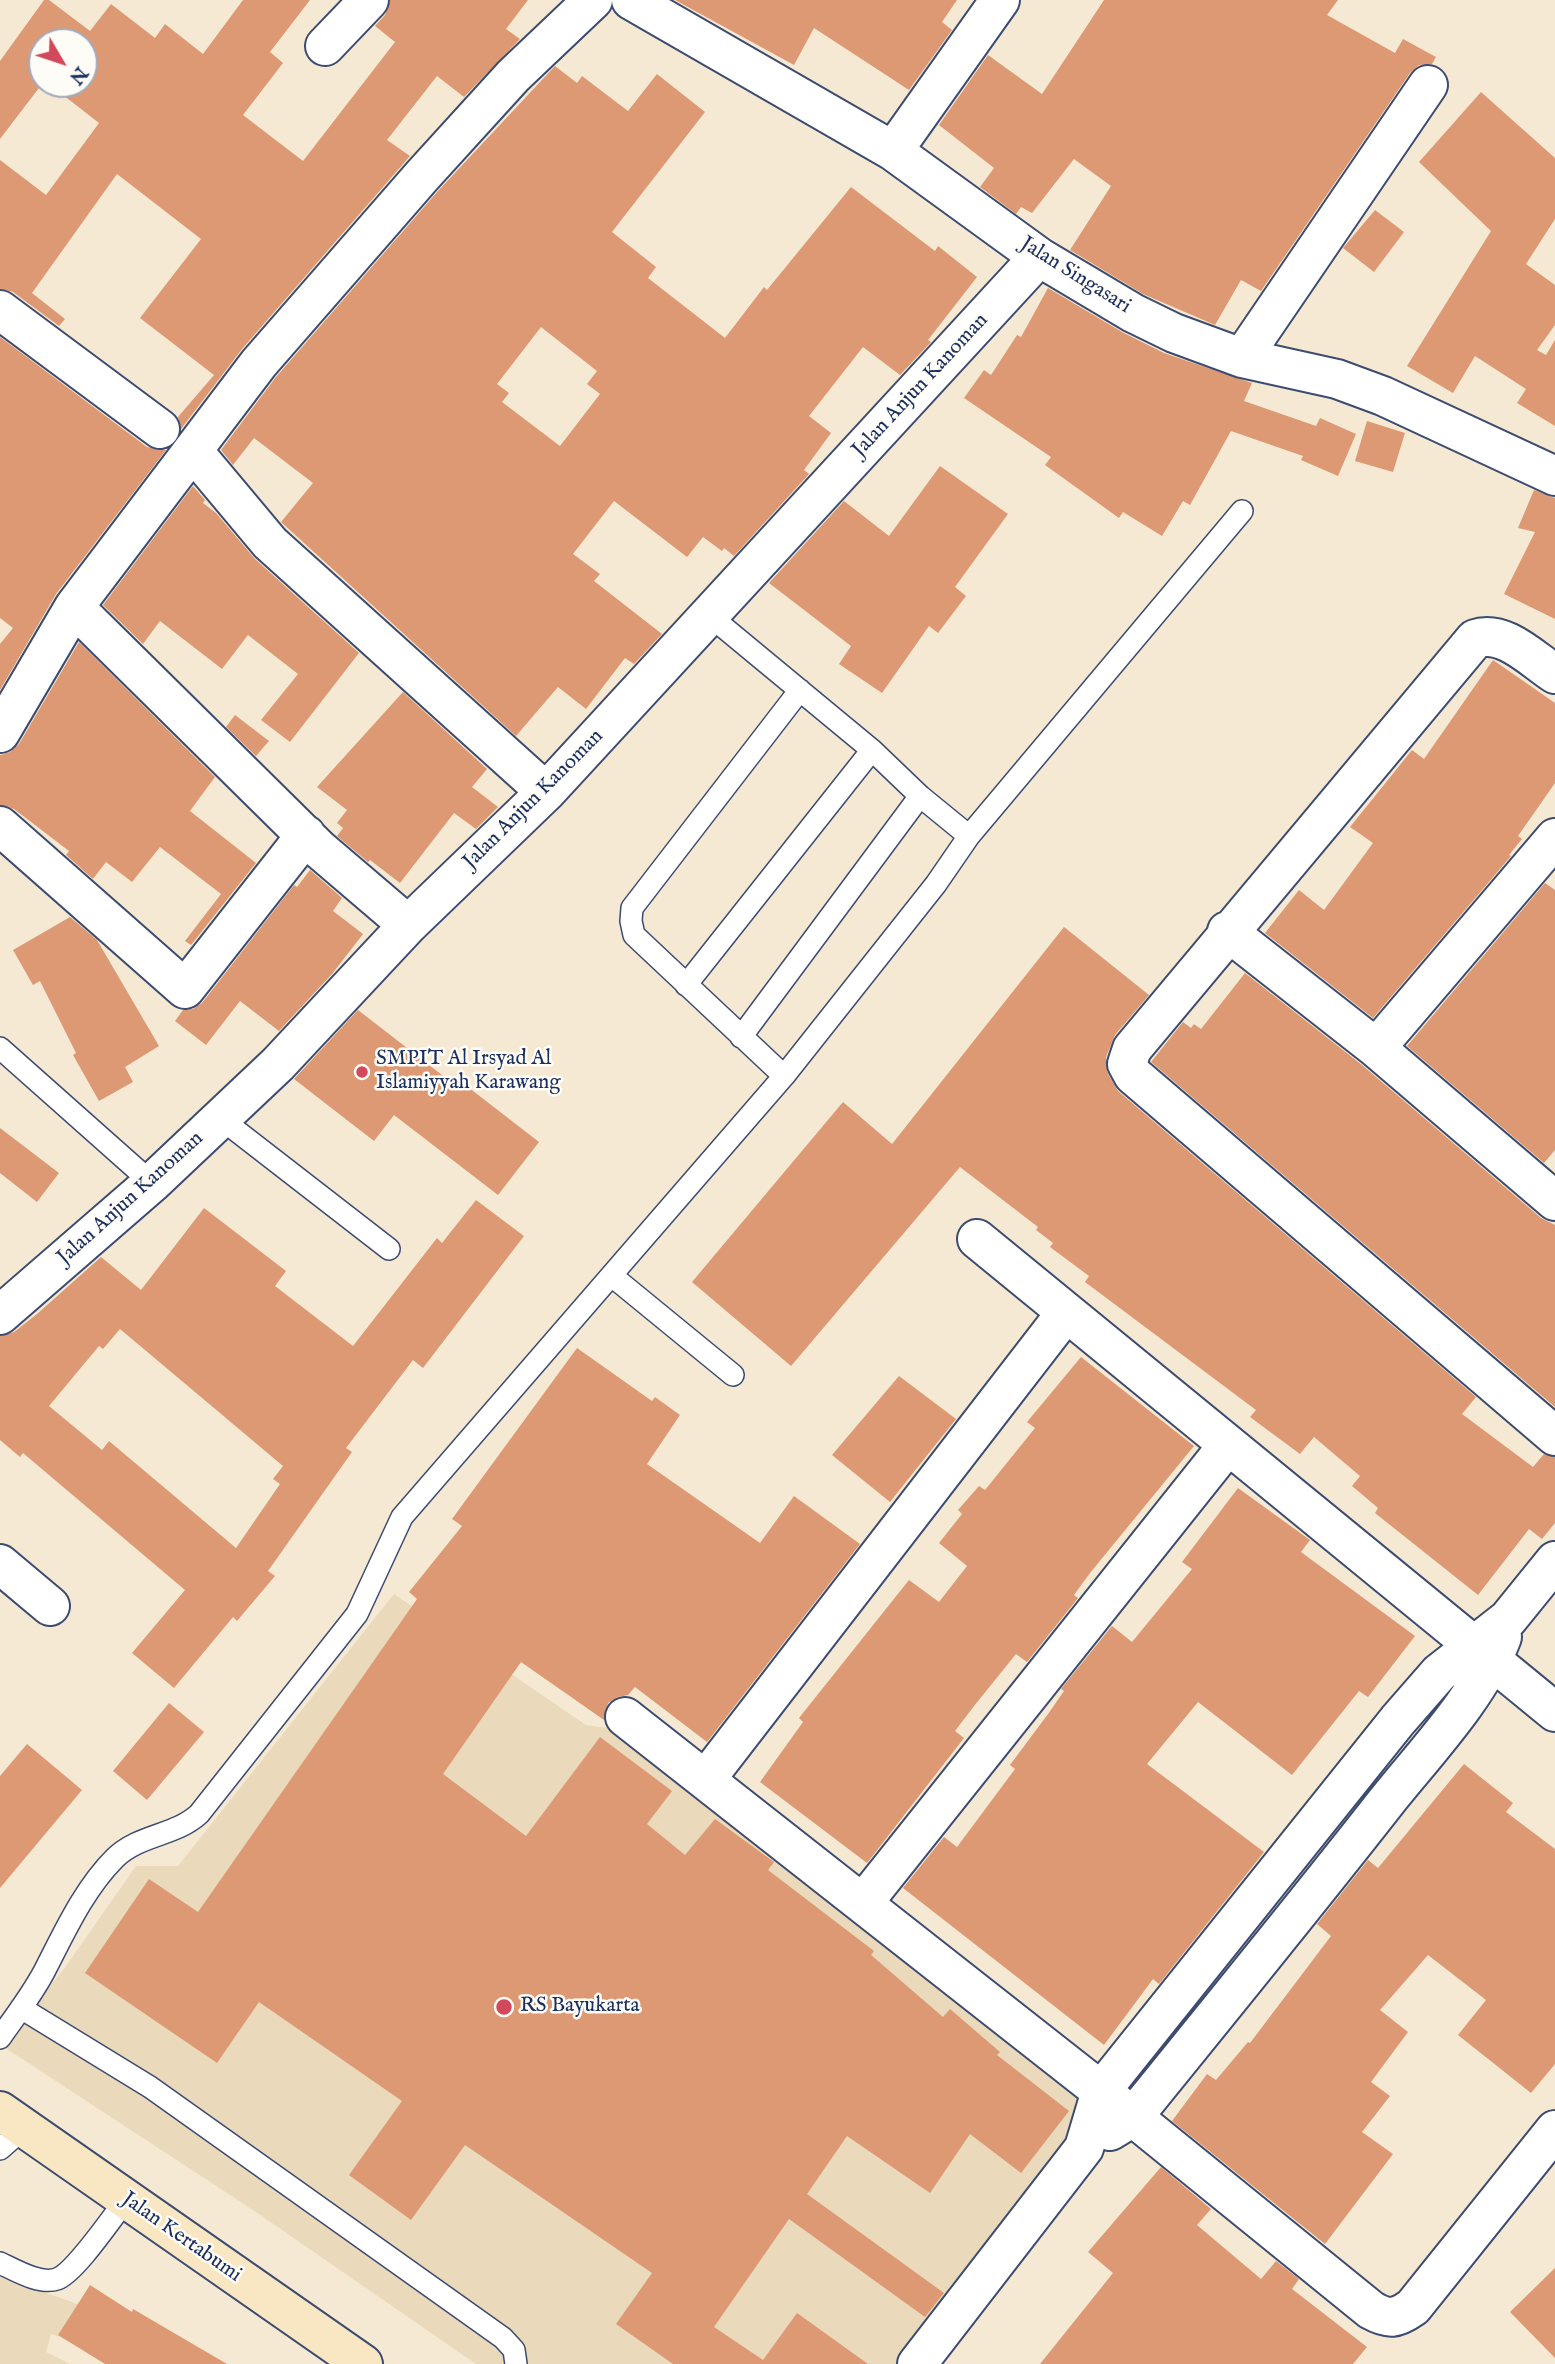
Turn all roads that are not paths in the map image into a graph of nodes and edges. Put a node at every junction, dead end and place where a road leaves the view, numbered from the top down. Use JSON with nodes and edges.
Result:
{"nodes":[{"id":1,"x":369,"y":0,"type":"edge"},
{"id":2,"x":593,"y":0,"type":"edge"},
{"id":3,"x":631,"y":0,"type":"edge"},
{"id":4,"x":1000,"y":0,"type":"edge"},
{"id":5,"x":325,"y":47,"type":"dead end"},
{"id":6,"x":1428,"y":85,"type":"dead end"},
{"id":7,"x":893,"y":151,"type":"junction"},
{"id":8,"x":1039,"y":257,"type":"junction"},
{"id":9,"x":0,"y":310,"type":"edge"},
{"id":10,"x":1242,"y":358,"type":"junction"},
{"id":11,"x":160,"y":429,"type":"dead end"},
{"id":12,"x":193,"y":451,"type":"junction"},
{"id":13,"x":1555,"y":476,"type":"edge"},
{"id":14,"x":1242,"y":511,"type":"dead end"},
{"id":15,"x":74,"y":607,"type":"junction"},
{"id":16,"x":710,"y":616,"type":"junction"},
{"id":17,"x":1555,"y":674,"type":"edge"},
{"id":18,"x":800,"y":690,"type":"junction"},
{"id":19,"x":0,"y":733,"type":"edge"},
{"id":20,"x":872,"y":750,"type":"junction"},
{"id":21,"x":546,"y":792,"type":"junction"},
{"id":22,"x":920,"y":796,"type":"junction"},
{"id":23,"x":0,"y":827,"type":"edge"},
{"id":24,"x":306,"y":835,"type":"junction"},
{"id":25,"x":969,"y":836,"type":"junction"},
{"id":26,"x":1555,"y":838,"type":"edge"},
{"id":27,"x":408,"y":925,"type":"junction"},
{"id":28,"x":1227,"y":931,"type":"junction"},
{"id":29,"x":686,"y":985,"type":"junction"},
{"id":30,"x":741,"y":1037,"type":"junction"},
{"id":31,"x":0,"y":1048,"type":"edge"},
{"id":32,"x":1376,"y":1048,"type":"junction"},
{"id":33,"x":783,"y":1076,"type":"junction"},
{"id":34,"x":220,"y":1118,"type":"junction"},
{"id":35,"x":152,"y":1183,"type":"junction"},
{"id":36,"x":1550,"y":1186,"type":"edge"},
{"id":37,"x":977,"y":1239,"type":"dead end"},
{"id":38,"x":389,"y":1249,"type":"dead end"},
{"id":39,"x":612,"y":1276,"type":"junction"},
{"id":40,"x":1065,"y":1314,"type":"junction"},
{"id":41,"x":0,"y":1315,"type":"edge"},
{"id":42,"x":733,"y":1375,"type":"dead end"},
{"id":43,"x":1555,"y":1436,"type":"edge"},
{"id":44,"x":1228,"y":1445,"type":"junction"},
{"id":45,"x":1555,"y":1561,"type":"edge"},
{"id":46,"x":0,"y":1564,"type":"edge"},
{"id":47,"x":50,"y":1605,"type":"dead end"},
{"id":48,"x":1483,"y":1652,"type":"junction"},
{"id":49,"x":1555,"y":1712,"type":"edge"},
{"id":50,"x":625,"y":1717,"type":"dead end"},
{"id":51,"x":706,"y":1779,"type":"junction"},
{"id":52,"x":863,"y":1903,"type":"junction"},
{"id":53,"x":20,"y":2008,"type":"junction"},
{"id":54,"x":0,"y":2038,"type":"edge"},
{"id":55,"x":1101,"y":2091,"type":"junction"},
{"id":56,"x":1133,"y":2117,"type":"junction"},
{"id":57,"x":8,"y":2129,"type":"edge"},
{"id":58,"x":1555,"y":2130,"type":"edge"},
{"id":59,"x":1084,"y":2148,"type":"junction"},
{"id":60,"x":126,"y":2200,"type":"junction"},
{"id":61,"x":0,"y":2263,"type":"edge"},
{"id":62,"x":931,"y":2359,"type":"edge"},
{"id":63,"x":363,"y":2364,"type":"edge"},
{"id":64,"x":516,"y":2364,"type":"edge"}],
"edges":[{"from":1,"to":5,"type":"street"},
{"from":2,"to":12,"type":"street"},
{"from":3,"to":7,"type":"street","name":"Jalan Singasari"},
{"from":4,"to":7,"type":"street"},
{"from":6,"to":10,"type":"street"},
{"from":7,"to":8,"type":"street","name":"Jalan Singasari"},
{"from":8,"to":10,"type":"street","name":"Jalan Singasari"},
{"from":8,"to":16,"type":"street","name":"Jalan Anjun Kanoman"},
{"from":9,"to":11,"type":"street"},
{"from":10,"to":13,"type":"street","name":"Jalan Singasari"},
{"from":12,"to":15,"type":"street"},
{"from":12,"to":21,"type":"street"},
{"from":14,"to":25,"type":"lane"},
{"from":15,"to":19,"type":"street"},
{"from":15,"to":24,"type":"street"},
{"from":16,"to":18,"type":"lane"},
{"from":16,"to":21,"type":"street","name":"Jalan Anjun Kanoman"},
{"from":17,"to":28,"type":"street"},
{"from":18,"to":20,"type":"lane"},
{"from":18,"to":29,"type":"lane"},
{"from":20,"to":22,"type":"lane"},
{"from":20,"to":29,"type":"lane"},
{"from":21,"to":27,"type":"street","name":"Jalan Anjun Kanoman"},
{"from":22,"to":25,"type":"lane"},
{"from":22,"to":30,"type":"lane"},
{"from":23,"to":24,"type":"street"},
{"from":24,"to":27,"type":"street"},
{"from":25,"to":33,"type":"lane"},
{"from":26,"to":32,"type":"street"},
{"from":27,"to":34,"type":"street","name":"Jalan Anjun Kanoman"},
{"from":28,"to":32,"type":"street"},
{"from":28,"to":43,"type":"street"},
{"from":29,"to":30,"type":"lane"},
{"from":30,"to":33,"type":"lane"},
{"from":31,"to":35,"type":"lane"},
{"from":32,"to":36,"type":"street"},
{"from":33,"to":39,"type":"lane"},
{"from":34,"to":35,"type":"street","name":"Jalan Anjun Kanoman"},
{"from":34,"to":38,"type":"lane"},
{"from":35,"to":41,"type":"street","name":"Jalan Anjun Kanoman"},
{"from":37,"to":40,"type":"street"},
{"from":39,"to":42,"type":"lane"},
{"from":39,"to":53,"type":"lane"},
{"from":40,"to":44,"type":"street"},
{"from":40,"to":51,"type":"street"},
{"from":44,"to":48,"type":"street"},
{"from":44,"to":52,"type":"street"},
{"from":45,"to":48,"type":"street"},
{"from":46,"to":47,"type":"street"},
{"from":48,"to":49,"type":"street"},
{"from":48,"to":55,"type":"street"},
{"from":48,"to":56,"type":"street"},
{"from":50,"to":51,"type":"street"},
{"from":51,"to":52,"type":"street"},
{"from":52,"to":55,"type":"street"},
{"from":53,"to":54,"type":"lane"},
{"from":53,"to":64,"type":"lane"},
{"from":55,"to":56,"type":"street"},
{"from":55,"to":59,"type":"street"},
{"from":56,"to":58,"type":"street"},
{"from":56,"to":59,"type":"street"},
{"from":57,"to":60,"type":"main road","name":"Jalan Kertabumi"},
{"from":59,"to":62,"type":"street"},
{"from":60,"to":61,"type":"lane"},
{"from":60,"to":63,"type":"main road","name":"Jalan Kertabumi"}]}
